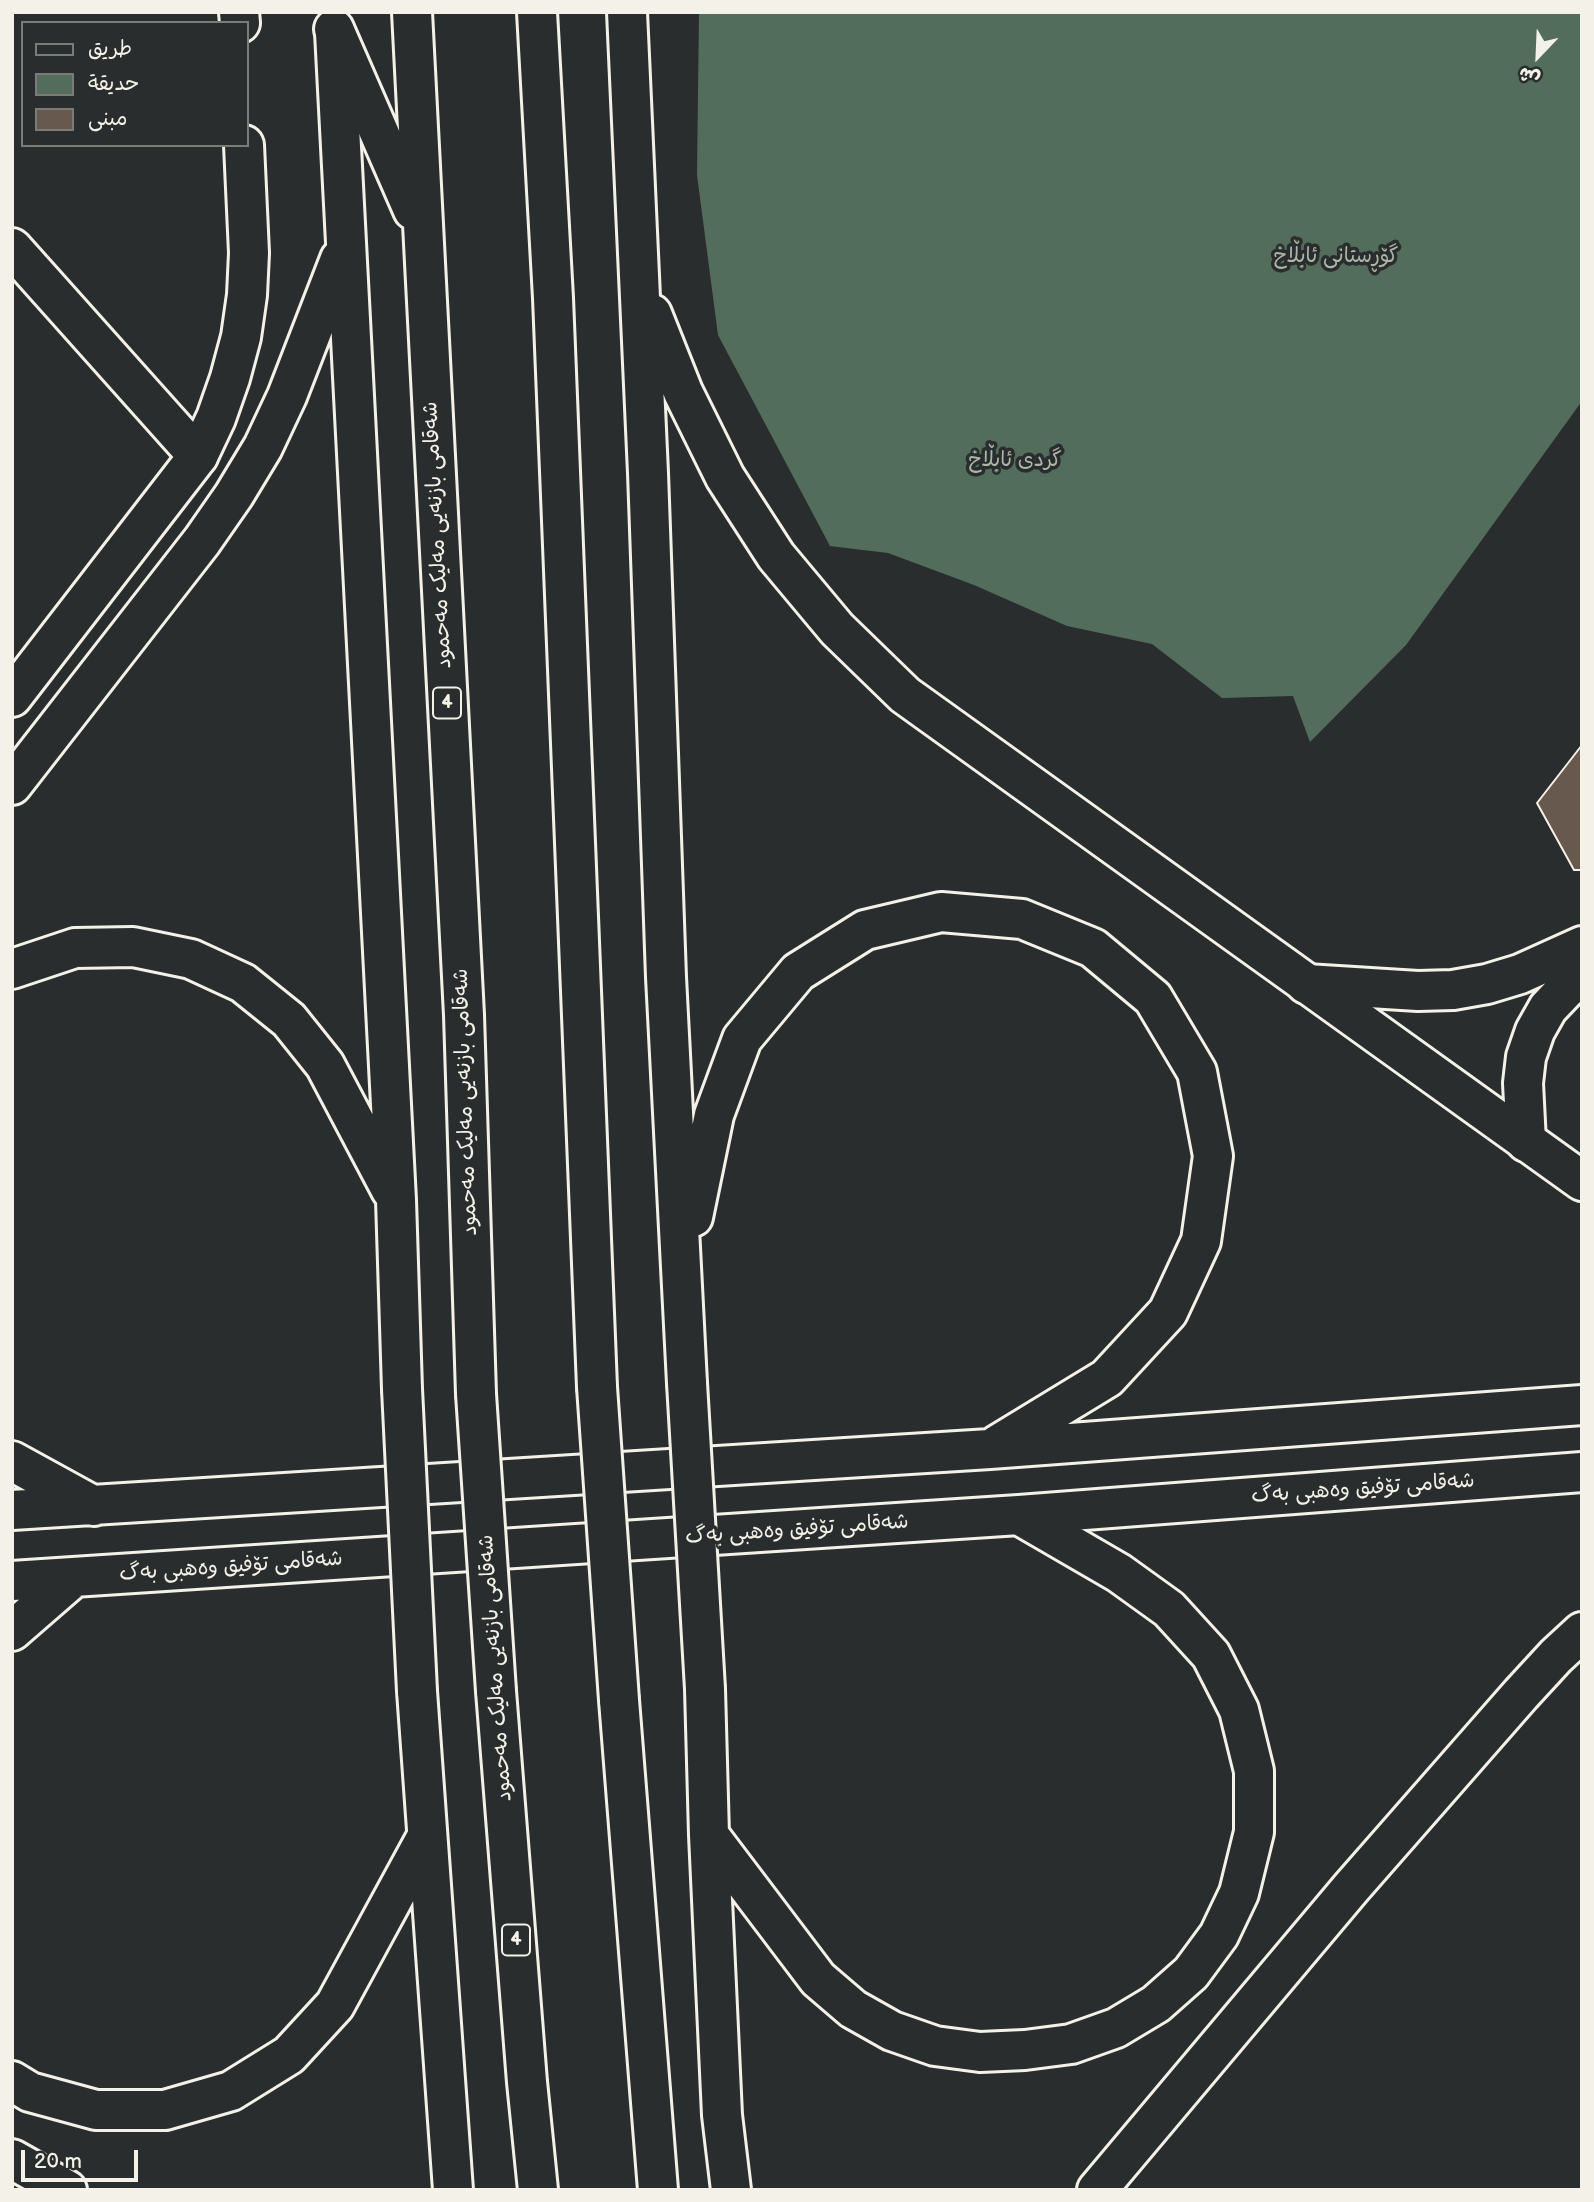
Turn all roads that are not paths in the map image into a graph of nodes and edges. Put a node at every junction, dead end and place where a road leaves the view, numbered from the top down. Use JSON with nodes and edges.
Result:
{"nodes":[{"id":1,"x":412,"y":12,"type":"edge"},
{"id":2,"x":537,"y":12,"type":"edge"},
{"id":3,"x":627,"y":12,"type":"edge"},
{"id":4,"x":334,"y":21,"type":"edge"},
{"id":5,"x":244,"y":147,"type":"edge"},
{"id":6,"x":422,"y":230,"type":"junction"},
{"id":7,"x":345,"y":244,"type":"junction"},
{"id":8,"x":12,"y":248,"type":"edge"},
{"id":9,"x":640,"y":284,"type":"junction"},
{"id":10,"x":198,"y":456,"type":"junction"},
{"id":11,"x":12,"y":697,"type":"edge"},
{"id":12,"x":12,"y":785,"type":"edge"},
{"id":13,"x":1582,"y":946,"type":"edge"},
{"id":14,"x":12,"y":969,"type":"edge"},
{"id":15,"x":1582,"y":978,"type":"edge"},
{"id":16,"x":1306,"y":984,"type":"junction"},
{"id":17,"x":1526,"y":1142,"type":"junction"},
{"id":18,"x":1582,"y":1181,"type":"edge"},
{"id":19,"x":396,"y":1200,"type":"junction"},
{"id":20,"x":682,"y":1296,"type":"junction"},
{"id":21,"x":1582,"y":1405,"type":"edge"},
{"id":22,"x":990,"y":1449,"type":"junction"},
{"id":23,"x":12,"y":1461,"type":"edge"},
{"id":24,"x":1582,"y":1472,"type":"edge"},
{"id":25,"x":94,"y":1506,"type":"junction"},
{"id":26,"x":12,"y":1510,"type":"edge"},
{"id":27,"x":1019,"y":1515,"type":"junction"},
{"id":28,"x":73,"y":1578,"type":"junction"},
{"id":29,"x":12,"y":1581,"type":"edge"},
{"id":30,"x":12,"y":1631,"type":"edge"},
{"id":31,"x":1582,"y":1632,"type":"edge"},
{"id":32,"x":709,"y":1835,"type":"junction"},
{"id":33,"x":427,"y":1836,"type":"junction"},
{"id":34,"x":12,"y":2081,"type":"edge"},
{"id":35,"x":12,"y":2159,"type":"edge"},
{"id":36,"x":67,"y":2190,"type":"edge"},
{"id":37,"x":453,"y":2190,"type":"edge"},
{"id":38,"x":538,"y":2190,"type":"edge"},
{"id":39,"x":658,"y":2190,"type":"edge"},
{"id":40,"x":731,"y":2190,"type":"edge"},
{"id":41,"x":1097,"y":2190,"type":"edge"}],
"edges":[{"from":1,"to":6,"type":"main road","name":"شەقامی بازنەیی مەلیک مەحمود","number":"4"},
{"from":2,"to":39,"type":"main road","bridge":true},
{"from":3,"to":9,"type":"main road"},
{"from":4,"to":6,"type":"main road"},
{"from":4,"to":7,"type":"main road"},
{"from":5,"to":10,"type":"main road"},
{"from":6,"to":38,"type":"main road","name":"شەقامی بازنەیی مەلیک مەحمود","number":"4","bridge":true},
{"from":7,"to":12,"type":"main road"},
{"from":7,"to":19,"type":"main road"},
{"from":8,"to":10,"type":"main road"},
{"from":9,"to":16,"type":"main road"},
{"from":9,"to":20,"type":"main road"},
{"from":10,"to":11,"type":"main road"},
{"from":13,"to":16,"type":"main road"},
{"from":14,"to":19,"type":"main road"},
{"from":15,"to":17,"type":"main road"},
{"from":16,"to":17,"type":"main road"},
{"from":17,"to":18,"type":"main road"},
{"from":19,"to":33,"type":"main road","bridge":true},
{"from":20,"to":22,"type":"main road"},
{"from":20,"to":32,"type":"main road","bridge":true},
{"from":21,"to":22,"type":"main road"},
{"from":22,"to":25,"type":"main road"},
{"from":23,"to":25,"type":"main road"},
{"from":24,"to":27,"type":"main road","name":"شەقامی تۆفیق وەهبی بەگ"},
{"from":25,"to":26,"type":"main road"},
{"from":27,"to":28,"type":"main road","name":"شەقامی تۆفیق وەهبی بەگ"},
{"from":27,"to":32,"type":"main road"},
{"from":28,"to":29,"type":"main road","name":"شەقامی تۆفیق وەهبی بەگ"},
{"from":28,"to":30,"type":"main road"},
{"from":31,"to":41,"type":"main road"},
{"from":32,"to":40,"type":"main road"},
{"from":33,"to":34,"type":"main road"},
{"from":33,"to":37,"type":"main road"},
{"from":35,"to":36,"type":"main road"}]}
